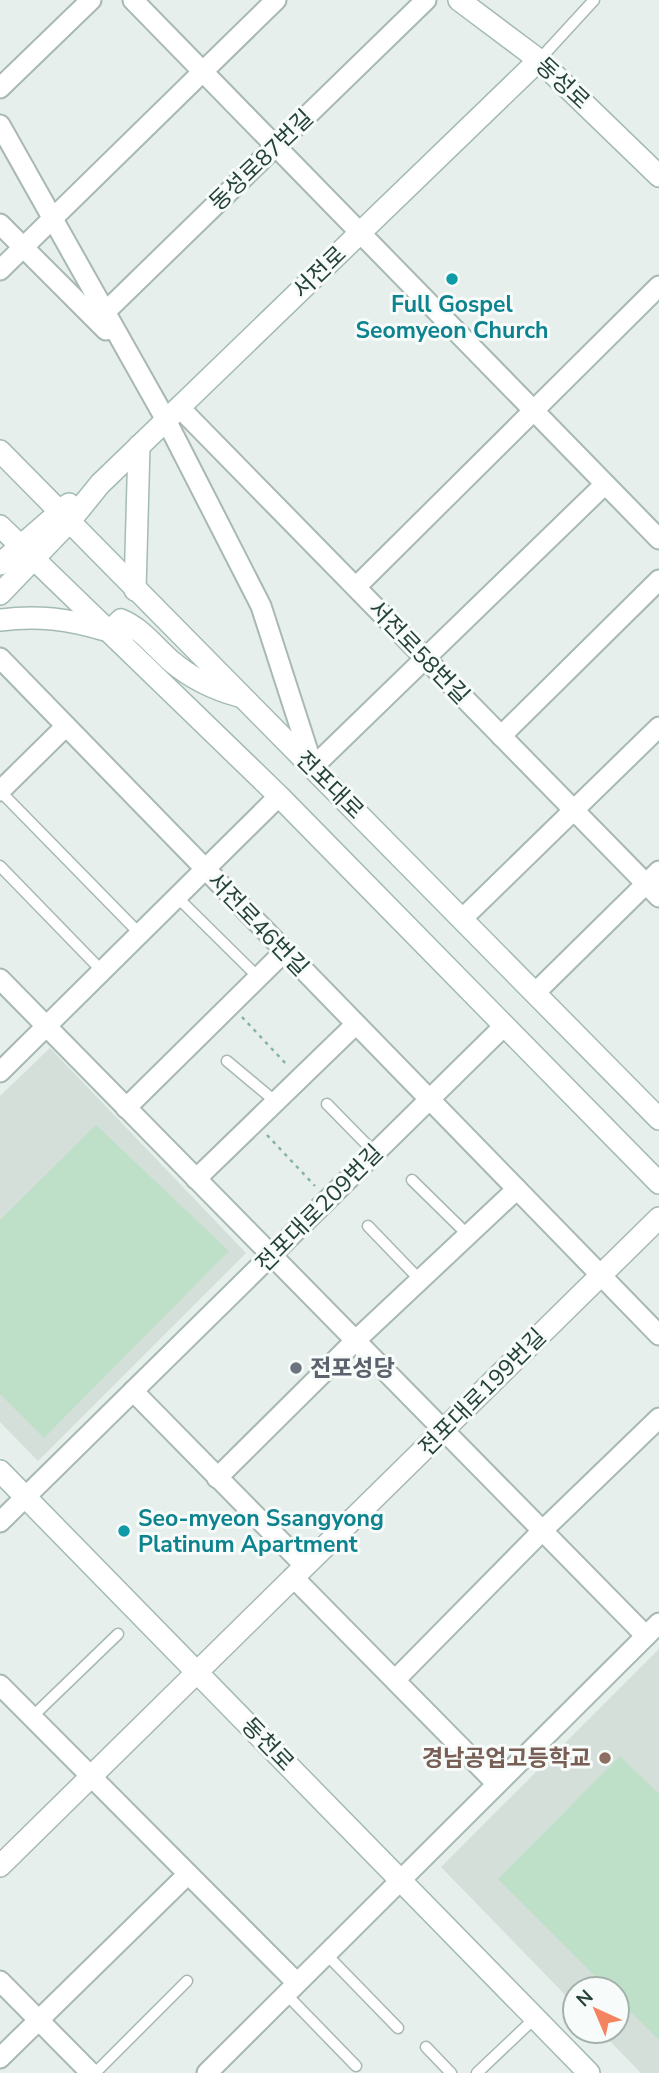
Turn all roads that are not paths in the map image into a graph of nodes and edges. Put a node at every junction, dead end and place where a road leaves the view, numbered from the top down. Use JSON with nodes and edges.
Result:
{"nodes":[{"id":1,"x":91,"y":0,"type":"edge"},
{"id":2,"x":134,"y":0,"type":"edge"},
{"id":3,"x":276,"y":0,"type":"edge"},
{"id":4,"x":426,"y":0,"type":"edge"},
{"id":5,"x":459,"y":0,"type":"edge"},
{"id":6,"x":594,"y":0,"type":"edge"},
{"id":7,"x":539,"y":60,"type":"junction"},
{"id":8,"x":203,"y":71,"type":"junction"},
{"id":9,"x":0,"y":88,"type":"edge"},
{"id":10,"x":0,"y":125,"type":"edge"},
{"id":11,"x":276,"y":146,"type":"junction"},
{"id":12,"x":659,"y":176,"type":"edge"},
{"id":13,"x":53,"y":219,"type":"junction"},
{"id":14,"x":0,"y":224,"type":"edge"},
{"id":15,"x":360,"y":232,"type":"junction"},
{"id":16,"x":23,"y":247,"type":"junction"},
{"id":17,"x":0,"y":270,"type":"edge"},
{"id":18,"x":659,"y":286,"type":"edge"},
{"id":19,"x":100,"y":316,"type":"junction"},
{"id":20,"x":534,"y":410,"type":"junction"},
{"id":21,"x":172,"y":413,"type":"junction"},
{"id":22,"x":139,"y":446,"type":"junction"},
{"id":23,"x":0,"y":452,"type":"edge"},
{"id":24,"x":605,"y":484,"type":"junction"},
{"id":25,"x":64,"y":516,"type":"junction"},
{"id":26,"x":0,"y":526,"type":"edge"},
{"id":27,"x":659,"y":539,"type":"edge"},
{"id":28,"x":27,"y":553,"type":"junction"},
{"id":29,"x":0,"y":564,"type":"edge"},
{"id":30,"x":659,"y":580,"type":"edge"},
{"id":31,"x":356,"y":587,"type":"junction"},
{"id":32,"x":135,"y":590,"type":"junction"},
{"id":33,"x":0,"y":594,"type":"edge"},
{"id":34,"x":0,"y":620,"type":"edge"},
{"id":35,"x":108,"y":631,"type":"junction"},
{"id":36,"x":124,"y":647,"type":"junction"},
{"id":37,"x":0,"y":658,"type":"edge"},
{"id":38,"x":426,"y":659,"type":"junction"},
{"id":39,"x":241,"y":696,"type":"junction"},
{"id":40,"x":66,"y":726,"type":"junction"},
{"id":41,"x":659,"y":727,"type":"edge"},
{"id":42,"x":501,"y":736,"type":"junction"},
{"id":43,"x":313,"y":767,"type":"junction"},
{"id":44,"x":0,"y":791,"type":"edge"},
{"id":45,"x":279,"y":796,"type":"junction"},
{"id":46,"x":574,"y":810,"type":"junction"},
{"id":47,"x":0,"y":866,"type":"edge"},
{"id":48,"x":205,"y":869,"type":"junction"},
{"id":49,"x":655,"y":884,"type":"edge"},
{"id":50,"x":177,"y":897,"type":"junction"},
{"id":51,"x":462,"y":919,"type":"junction"},
{"id":52,"x":140,"y":934,"type":"junction"},
{"id":53,"x":285,"y":951,"type":"junction"},
{"id":54,"x":103,"y":971,"type":"junction"},
{"id":55,"x":258,"y":977,"type":"junction"},
{"id":56,"x":0,"y":979,"type":"edge"},
{"id":57,"x":535,"y":993,"type":"junction"},
{"id":58,"x":356,"y":1024,"type":"junction"},
{"id":59,"x":504,"y":1026,"type":"junction"},
{"id":60,"x":46,"y":1027,"type":"junction"},
{"id":61,"x":227,"y":1060,"type":"dead end"},
{"id":62,"x":0,"y":1072,"type":"edge"},
{"id":63,"x":429,"y":1100,"type":"junction"},
{"id":64,"x":276,"y":1102,"type":"junction"},
{"id":65,"x":327,"y":1104,"type":"dead end"},
{"id":66,"x":126,"y":1108,"type":"junction"},
{"id":67,"x":659,"y":1119,"type":"edge"},
{"id":68,"x":375,"y":1153,"type":"junction"},
{"id":69,"x":196,"y":1179,"type":"junction"},
{"id":70,"x":412,"y":1180,"type":"dead end"},
{"id":71,"x":659,"y":1183,"type":"edge"},
{"id":72,"x":517,"y":1189,"type":"junction"},
{"id":73,"x":659,"y":1218,"type":"edge"},
{"id":74,"x":368,"y":1226,"type":"dead end"},
{"id":75,"x":468,"y":1236,"type":"junction"},
{"id":76,"x":271,"y":1255,"type":"junction"},
{"id":77,"x":601,"y":1275,"type":"junction"},
{"id":78,"x":421,"y":1280,"type":"junction"},
{"id":79,"x":659,"y":1335,"type":"edge"},
{"id":80,"x":355,"y":1341,"type":"junction"},
{"id":81,"x":134,"y":1391,"type":"junction"},
{"id":82,"x":659,"y":1418,"type":"edge"},
{"id":83,"x":443,"y":1430,"type":"junction"},
{"id":84,"x":0,"y":1471,"type":"edge"},
{"id":85,"x":217,"y":1478,"type":"junction"},
{"id":86,"x":26,"y":1497,"type":"junction"},
{"id":87,"x":0,"y":1522,"type":"edge"},
{"id":88,"x":542,"y":1531,"type":"junction"},
{"id":89,"x":299,"y":1572,"type":"junction"},
{"id":90,"x":652,"y":1630,"type":"edge"},
{"id":91,"x":118,"y":1634,"type":"dead end"},
{"id":92,"x":197,"y":1671,"type":"junction"},
{"id":93,"x":395,"y":1680,"type":"junction"},
{"id":94,"x":1,"y":1688,"type":"edge"},
{"id":95,"x":32,"y":1717,"type":"junction"},
{"id":96,"x":92,"y":1775,"type":"junction"},
{"id":97,"x":497,"y":1784,"type":"junction"},
{"id":98,"x":0,"y":1866,"type":"edge"},
{"id":99,"x":188,"y":1874,"type":"junction"},
{"id":100,"x":400,"y":1880,"type":"junction"},
{"id":101,"x":326,"y":1954,"type":"junction"},
{"id":102,"x":0,"y":1981,"type":"edge"},
{"id":103,"x":187,"y":1981,"type":"dead end"},
{"id":104,"x":292,"y":1988,"type":"junction"},
{"id":105,"x":535,"y":2018,"type":"junction"},
{"id":106,"x":38,"y":2020,"type":"junction"},
{"id":107,"x":398,"y":2028,"type":"dead end"},
{"id":108,"x":426,"y":2047,"type":"dead end"},
{"id":109,"x":0,"y":2057,"type":"edge"},
{"id":110,"x":356,"y":2066,"type":"dead end"},
{"id":111,"x":92,"y":2073,"type":"edge"},
{"id":112,"x":207,"y":2073,"type":"edge"},
{"id":113,"x":452,"y":2073,"type":"edge"},
{"id":114,"x":477,"y":2073,"type":"edge"},
{"id":115,"x":589,"y":2073,"type":"edge"}],
"edges":[{"from":1,"to":9,"type":"street"},
{"from":2,"to":8,"type":"street"},
{"from":3,"to":8,"type":"street"},
{"from":4,"to":11,"type":"street","name":"동성로87번길"},
{"from":5,"to":7,"type":"main road","name":"동성로"},
{"from":6,"to":7,"type":"lane"},
{"from":7,"to":12,"type":"main road","name":"동성로"},
{"from":7,"to":15,"type":"main road","name":"서전로"},
{"from":8,"to":11,"type":"street"},
{"from":8,"to":13,"type":"street"},
{"from":10,"to":13,"type":"street"},
{"from":11,"to":15,"type":"street"},
{"from":11,"to":19,"type":"street","name":"동성로87번길"},
{"from":13,"to":16,"type":"street"},
{"from":13,"to":19,"type":"street"},
{"from":14,"to":16,"type":"street"},
{"from":15,"to":20,"type":"street"},
{"from":15,"to":21,"type":"main road","name":"서전로"},
{"from":16,"to":17,"type":"street"},
{"from":16,"to":19,"type":"street"},
{"from":18,"to":20,"type":"street"},
{"from":19,"to":21,"type":"street"},
{"from":20,"to":24,"type":"street"},
{"from":20,"to":31,"type":"street"},
{"from":21,"to":22,"type":"main road","name":"서전로"},
{"from":21,"to":31,"type":"street","name":"서전로58번길"},
{"from":21,"to":43,"type":"street"},
{"from":22,"to":25,"type":"main road","name":"서전로"},
{"from":22,"to":32,"type":"main road"},
{"from":23,"to":25,"type":"main road","name":"전포대로"},
{"from":24,"to":27,"type":"street"},
{"from":24,"to":38,"type":"street"},
{"from":25,"to":28,"type":"main road","name":"서전로"},
{"from":25,"to":32,"type":"main road","name":"전포대로"},
{"from":26,"to":28,"type":"main road","name":"전포대로"},
{"from":28,"to":29,"type":"main road","name":"서전로"},
{"from":28,"to":33,"type":"main road","name":"서전로"},
{"from":28,"to":35,"type":"main road","name":"전포대로"},
{"from":30,"to":42,"type":"street"},
{"from":31,"to":38,"type":"street","name":"서전로58번길"},
{"from":32,"to":39,"type":"main road","name":"전포대로"},
{"from":34,"to":35,"type":"main road"},
{"from":35,"to":36,"type":"main road","name":"전포대로"},
{"from":36,"to":39,"type":"main road"},
{"from":36,"to":45,"type":"main road","name":"전포대로"},
{"from":37,"to":40,"type":"street","name":"서전로46번길"},
{"from":38,"to":42,"type":"street","name":"서전로58번길"},
{"from":38,"to":43,"type":"street"},
{"from":39,"to":43,"type":"main road","name":"전포대로"},
{"from":40,"to":44,"type":"street"},
{"from":40,"to":48,"type":"street","name":"서전로46번길"},
{"from":41,"to":46,"type":"street"},
{"from":42,"to":46,"type":"street","name":"서전로58번길"},
{"from":43,"to":51,"type":"main road","name":"전포대로"},
{"from":44,"to":52,"type":"lane"},
{"from":45,"to":48,"type":"street"},
{"from":45,"to":59,"type":"main road","name":"전포대로"},
{"from":46,"to":49,"type":"street","name":"서전로58번길"},
{"from":46,"to":51,"type":"street"},
{"from":47,"to":54,"type":"lane"},
{"from":48,"to":50,"type":"street"},
{"from":48,"to":53,"type":"street","name":"서전로46번길"},
{"from":49,"to":57,"type":"street"},
{"from":50,"to":52,"type":"street"},
{"from":50,"to":55,"type":"lane"},
{"from":51,"to":57,"type":"main road","name":"전포대로"},
{"from":52,"to":54,"type":"street"},
{"from":53,"to":55,"type":"street"},
{"from":53,"to":58,"type":"street","name":"서전로46번길"},
{"from":54,"to":60,"type":"street"},
{"from":55,"to":66,"type":"street"},
{"from":56,"to":60,"type":"street"},
{"from":57,"to":67,"type":"main road","name":"전포대로"},
{"from":58,"to":63,"type":"street","name":"서전로46번길"},
{"from":58,"to":64,"type":"street"},
{"from":59,"to":63,"type":"street","name":"전포대로209번길"},
{"from":59,"to":71,"type":"main road","name":"전포대로"},
{"from":60,"to":62,"type":"street"},
{"from":60,"to":66,"type":"street"},
{"from":61,"to":64,"type":"lane"},
{"from":63,"to":68,"type":"street","name":"전포대로209번길"},
{"from":63,"to":72,"type":"street","name":"서전로46번길"},
{"from":64,"to":69,"type":"street"},
{"from":65,"to":68,"type":"lane"},
{"from":66,"to":69,"type":"street"},
{"from":68,"to":76,"type":"street","name":"전포대로209번길"},
{"from":69,"to":76,"type":"street"},
{"from":70,"to":75,"type":"lane","name":"전포대로209번길"},
{"from":72,"to":75,"type":"street"},
{"from":72,"to":77,"type":"street","name":"서전로46번길"},
{"from":73,"to":77,"type":"main road","name":"전포대로199번길"},
{"from":74,"to":78,"type":"lane","name":"전포대로209번길"},
{"from":75,"to":78,"type":"street"},
{"from":76,"to":80,"type":"street"},
{"from":76,"to":81,"type":"street","name":"전포대로209번길"},
{"from":77,"to":79,"type":"street","name":"서전로46번길"},
{"from":77,"to":83,"type":"main road","name":"전포대로199번길"},
{"from":78,"to":80,"type":"street"},
{"from":80,"to":83,"type":"street"},
{"from":80,"to":85,"type":"street"},
{"from":81,"to":85,"type":"street"},
{"from":81,"to":86,"type":"street","name":"전포대로209번길"},
{"from":82,"to":88,"type":"street"},
{"from":83,"to":88,"type":"street"},
{"from":83,"to":89,"type":"main road","name":"전포대로199번길"},
{"from":84,"to":86,"type":"main road","name":"동천로"},
{"from":85,"to":89,"type":"street"},
{"from":86,"to":87,"type":"street","name":"전포대로209번길"},
{"from":86,"to":92,"type":"main road","name":"동천로"},
{"from":88,"to":90,"type":"street"},
{"from":88,"to":93,"type":"street"},
{"from":89,"to":92,"type":"main road","name":"전포대로199번길"},
{"from":89,"to":93,"type":"street"},
{"from":90,"to":97,"type":"street"},
{"from":91,"to":95,"type":"lane"},
{"from":92,"to":96,"type":"main road","name":"전포대로199번길"},
{"from":92,"to":100,"type":"main road","name":"동천로"},
{"from":93,"to":97,"type":"street"},
{"from":94,"to":95,"type":"street"},
{"from":95,"to":96,"type":"street"},
{"from":96,"to":98,"type":"main road","name":"전포대로199번길"},
{"from":96,"to":99,"type":"street"},
{"from":97,"to":100,"type":"street"},
{"from":99,"to":104,"type":"street"},
{"from":99,"to":106,"type":"street"},
{"from":100,"to":101,"type":"street"},
{"from":100,"to":105,"type":"main road","name":"동천로"},
{"from":101,"to":104,"type":"street"},
{"from":101,"to":107,"type":"lane"},
{"from":102,"to":106,"type":"street"},
{"from":103,"to":111,"type":"lane"},
{"from":104,"to":110,"type":"lane"},
{"from":104,"to":112,"type":"street"},
{"from":105,"to":114,"type":"lane"},
{"from":105,"to":115,"type":"main road","name":"동천로"},
{"from":106,"to":109,"type":"street"},
{"from":106,"to":111,"type":"street"},
{"from":108,"to":113,"type":"lane"}]}
